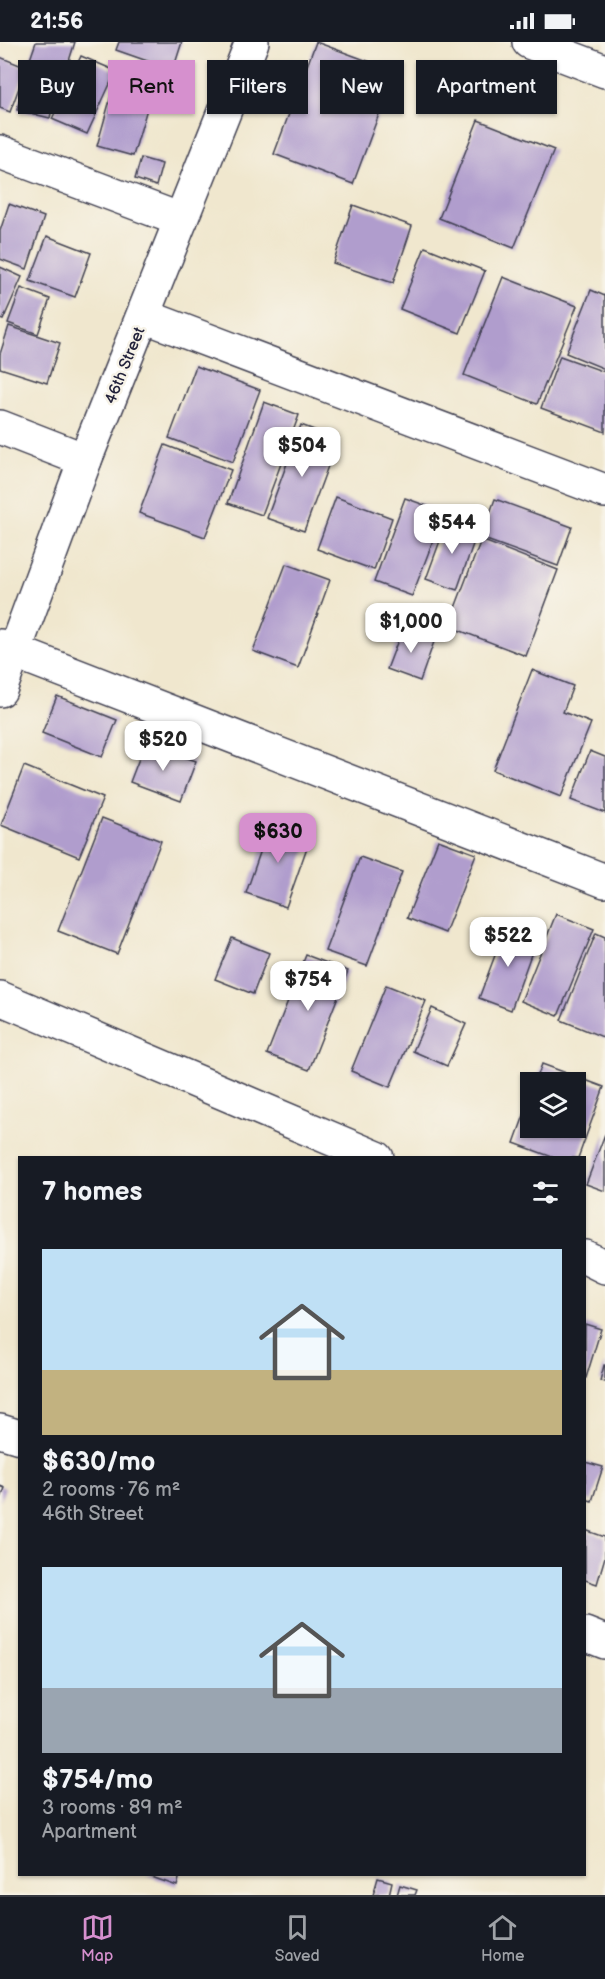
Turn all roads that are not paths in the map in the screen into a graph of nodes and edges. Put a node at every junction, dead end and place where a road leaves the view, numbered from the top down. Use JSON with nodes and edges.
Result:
{"nodes":[{"id":1,"x":252,"y":42,"type":"edge"},
{"id":2,"x":529,"y":42,"type":"edge"},
{"id":3,"x":605,"y":71,"type":"edge"},
{"id":4,"x":0,"y":152,"type":"edge"},
{"id":5,"x":181,"y":220,"type":"junction"},
{"id":6,"x":144,"y":315,"type":"junction"},
{"id":7,"x":0,"y":427,"type":"edge"},
{"id":8,"x":85,"y":460,"type":"junction"},
{"id":9,"x":605,"y":491,"type":"edge"},
{"id":10,"x":8,"y":650,"type":"edge"},
{"id":11,"x":0,"y":690,"type":"edge"},
{"id":12,"x":605,"y":881,"type":"edge"},
{"id":13,"x":0,"y":998,"type":"edge"},
{"id":14,"x":372,"y":1156,"type":"edge"},
{"id":15,"x":586,"y":1258,"type":"edge"},
{"id":16,"x":605,"y":1267,"type":"edge"},
{"id":17,"x":0,"y":1431,"type":"edge"},
{"id":18,"x":18,"y":1436,"type":"edge"},
{"id":19,"x":586,"y":1634,"type":"edge"},
{"id":20,"x":605,"y":1642,"type":"edge"}],
"edges":[{"from":1,"to":5,"type":"street","name":"46th Street"},
{"from":2,"to":3,"type":"street"},
{"from":4,"to":5,"type":"street"},
{"from":5,"to":6,"type":"street","name":"46th Street"},
{"from":6,"to":8,"type":"street","name":"46th Street"},
{"from":6,"to":9,"type":"street"},
{"from":7,"to":8,"type":"street"},
{"from":8,"to":10,"type":"street","name":"46th Street"},
{"from":10,"to":11,"type":"street","name":"46th Street"},
{"from":10,"to":12,"type":"street"},
{"from":13,"to":14,"type":"street"},
{"from":15,"to":16,"type":"street"},
{"from":17,"to":18,"type":"street"},
{"from":19,"to":20,"type":"street"}]}
